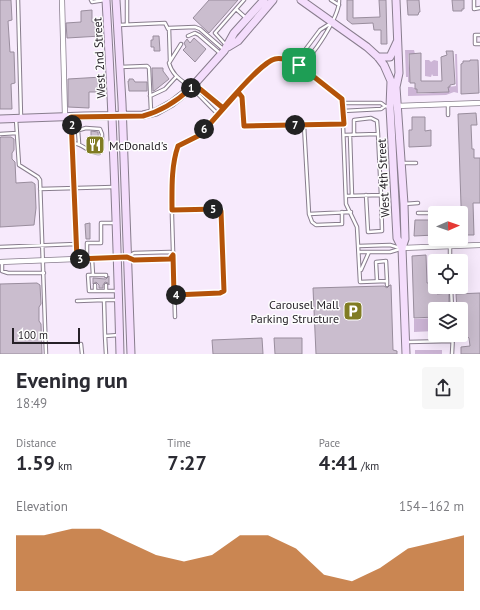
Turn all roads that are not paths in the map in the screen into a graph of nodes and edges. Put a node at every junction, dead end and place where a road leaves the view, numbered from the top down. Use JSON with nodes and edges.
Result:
{"nodes":[{"id":1,"x":18,"y":0,"type":"edge"},
{"id":2,"x":62,"y":0,"type":"edge"},
{"id":3,"x":91,"y":0,"type":"edge"},
{"id":4,"x":106,"y":0,"type":"edge"},
{"id":5,"x":116,"y":0,"type":"edge"},
{"id":6,"x":127,"y":0,"type":"edge"},
{"id":7,"x":244,"y":0,"type":"edge"},
{"id":8,"x":264,"y":0,"type":"edge"},
{"id":9,"x":273,"y":0,"type":"edge"},
{"id":10,"x":301,"y":0,"type":"edge"},
{"id":11,"x":332,"y":0,"type":"edge"},
{"id":12,"x":339,"y":0,"type":"edge"},
{"id":13,"x":396,"y":0,"type":"edge"},
{"id":14,"x":474,"y":0,"type":"edge"},
{"id":15,"x":339,"y":5,"type":"junction"},
{"id":16,"x":480,"y":8,"type":"edge"},
{"id":17,"x":236,"y":9,"type":"junction"},
{"id":18,"x":250,"y":21,"type":"junction"},
{"id":19,"x":332,"y":23,"type":"junction"},
{"id":20,"x":127,"y":24,"type":"junction"},
{"id":21,"x":117,"y":25,"type":"junction"},
{"id":22,"x":168,"y":29,"type":"junction"},
{"id":23,"x":480,"y":35,"type":"edge"},
{"id":24,"x":188,"y":36,"type":"dead end"},
{"id":25,"x":401,"y":42,"type":"junction"},
{"id":26,"x":181,"y":44,"type":"dead end"},
{"id":27,"x":480,"y":44,"type":"edge"},
{"id":28,"x":224,"y":51,"type":"junction"},
{"id":29,"x":378,"y":57,"type":"junction"},
{"id":30,"x":170,"y":61,"type":"junction"},
{"id":31,"x":299,"y":65,"type":"junction"},
{"id":32,"x":120,"y":67,"type":"junction"},
{"id":33,"x":176,"y":77,"type":"junction"},
{"id":34,"x":391,"y":81,"type":"junction"},
{"id":35,"x":396,"y":87,"type":"junction"},
{"id":36,"x":191,"y":88,"type":"junction"},
{"id":37,"x":238,"y":92,"type":"junction"},
{"id":38,"x":150,"y":96,"type":"junction"},
{"id":39,"x":343,"y":103,"type":"junction"},
{"id":40,"x":480,"y":103,"type":"edge"},
{"id":41,"x":448,"y":105,"type":"junction"},
{"id":42,"x":388,"y":106,"type":"junction"},
{"id":43,"x":398,"y":106,"type":"junction"},
{"id":44,"x":223,"y":108,"type":"junction"},
{"id":45,"x":343,"y":111,"type":"junction"},
{"id":46,"x":151,"y":114,"type":"junction"},
{"id":47,"x":218,"y":114,"type":"junction"},
{"id":48,"x":112,"y":115,"type":"junction"},
{"id":49,"x":122,"y":115,"type":"junction"},
{"id":50,"x":448,"y":115,"type":"dead end"},
{"id":51,"x":68,"y":117,"type":"junction"},
{"id":52,"x":19,"y":119,"type":"junction"},
{"id":53,"x":0,"y":120,"type":"edge"},
{"id":54,"x":344,"y":124,"type":"junction"},
{"id":55,"x":304,"y":125,"type":"junction"},
{"id":56,"x":78,"y":130,"type":"junction"},
{"id":57,"x":72,"y":132,"type":"junction"},
{"id":58,"x":0,"y":134,"type":"edge"},
{"id":59,"x":17,"y":134,"type":"junction"},
{"id":60,"x":378,"y":134,"type":"junction"},
{"id":61,"x":344,"y":135,"type":"junction"},
{"id":62,"x":350,"y":135,"type":"junction"},
{"id":63,"x":354,"y":135,"type":"junction"},
{"id":64,"x":72,"y":143,"type":"junction"},
{"id":65,"x":79,"y":143,"type":"junction"},
{"id":66,"x":416,"y":163,"type":"dead end"},
{"id":67,"x":402,"y":164,"type":"junction"},
{"id":68,"x":345,"y":172,"type":"junction"},
{"id":69,"x":351,"y":172,"type":"junction"},
{"id":70,"x":115,"y":187,"type":"junction"},
{"id":71,"x":74,"y":188,"type":"junction"},
{"id":72,"x":40,"y":189,"type":"junction"},
{"id":73,"x":366,"y":195,"type":"junction"},
{"id":74,"x":381,"y":195,"type":"junction"},
{"id":75,"x":346,"y":196,"type":"junction"},
{"id":76,"x":352,"y":196,"type":"junction"},
{"id":77,"x":404,"y":204,"type":"junction"},
{"id":78,"x":418,"y":204,"type":"dead end"},
{"id":79,"x":172,"y":210,"type":"junction"},
{"id":80,"x":342,"y":212,"type":"junction"},
{"id":81,"x":351,"y":212,"type":"junction"},
{"id":82,"x":418,"y":213,"type":"dead end"},
{"id":83,"x":428,"y":213,"type":"edge"},
{"id":84,"x":308,"y":214,"type":"junction"},
{"id":85,"x":116,"y":223,"type":"junction"},
{"id":86,"x":76,"y":244,"type":"junction"},
{"id":87,"x":43,"y":245,"type":"junction"},
{"id":88,"x":359,"y":246,"type":"junction"},
{"id":89,"x":451,"y":246,"type":"joint"},
{"id":90,"x":468,"y":246,"type":"edge"},
{"id":91,"x":480,"y":246,"type":"edge"},
{"id":92,"x":0,"y":247,"type":"edge"},
{"id":93,"x":402,"y":248,"type":"junction"},
{"id":94,"x":359,"y":252,"type":"junction"},
{"id":95,"x":369,"y":252,"type":"junction"},
{"id":96,"x":450,"y":254,"type":"edge"},
{"id":97,"x":173,"y":255,"type":"junction"},
{"id":98,"x":127,"y":257,"type":"junction"},
{"id":99,"x":118,"y":258,"type":"junction"},
{"id":100,"x":77,"y":259,"type":"junction"},
{"id":101,"x":90,"y":259,"type":"junction"},
{"id":102,"x":43,"y":260,"type":"junction"},
{"id":103,"x":1,"y":262,"type":"edge"},
{"id":104,"x":360,"y":272,"type":"junction"},
{"id":105,"x":44,"y":273,"type":"junction"},
{"id":106,"x":94,"y":276,"type":"junction"},
{"id":107,"x":106,"y":276,"type":"dead end"},
{"id":108,"x":377,"y":281,"type":"junction"},
{"id":109,"x":387,"y":281,"type":"junction"},
{"id":110,"x":95,"y":285,"type":"dead end"},
{"id":111,"x":106,"y":285,"type":"dead end"},
{"id":112,"x":387,"y":285,"type":"dead end"},
{"id":113,"x":95,"y":291,"type":"junction"},
{"id":114,"x":106,"y":291,"type":"junction"},
{"id":115,"x":118,"y":291,"type":"junction"},
{"id":116,"x":174,"y":295,"type":"junction"},
{"id":117,"x":104,"y":300,"type":"junction"},
{"id":118,"x":119,"y":300,"type":"junction"},
{"id":119,"x":77,"y":301,"type":"dead end"},
{"id":120,"x":175,"y":317,"type":"dead end"},
{"id":121,"x":119,"y":335,"type":"junction"},
{"id":122,"x":105,"y":336,"type":"junction"},
{"id":123,"x":406,"y":342,"type":"junction"},
{"id":124,"x":428,"y":342,"type":"edge"},
{"id":125,"x":453,"y":342,"type":"edge"},
{"id":126,"x":81,"y":344,"type":"dead end"},
{"id":127,"x":46,"y":354,"type":"edge"},
{"id":128,"x":82,"y":354,"type":"edge"},
{"id":129,"x":106,"y":354,"type":"edge"},
{"id":130,"x":120,"y":354,"type":"edge"},
{"id":131,"x":131,"y":354,"type":"edge"},
{"id":132,"x":406,"y":354,"type":"edge"},
{"id":133,"x":452,"y":354,"type":"edge"}],
"edges":[{"from":1,"to":52,"type":"lane"},
{"from":2,"to":51,"type":"street"},
{"from":3,"to":4,"type":"lane"},
{"from":4,"to":21,"type":"main road"},
{"from":4,"to":48,"type":"main road","name":"West 2nd Street"},
{"from":5,"to":21,"type":"main road","name":"West 2nd Street"},
{"from":6,"to":20,"type":"lane"},
{"from":7,"to":17,"type":"lane"},
{"from":8,"to":18,"type":"main road"},
{"from":9,"to":18,"type":"main road"},
{"from":10,"to":19,"type":"main road"},
{"from":11,"to":15,"type":"lane"},
{"from":12,"to":15,"type":"lane"},
{"from":13,"to":25,"type":"main road"},
{"from":14,"to":16,"type":"lane"},
{"from":15,"to":19,"type":"lane"},
{"from":17,"to":18,"type":"lane"},
{"from":17,"to":28,"type":"lane"},
{"from":18,"to":28,"type":"main road"},
{"from":19,"to":29,"type":"main road"},
{"from":19,"to":31,"type":"lane"},
{"from":19,"to":31,"type":"lane"},
{"from":20,"to":21,"type":"lane"},
{"from":20,"to":22,"type":"lane"},
{"from":21,"to":32,"type":"main road","name":"West 2nd Street"},
{"from":22,"to":28,"type":"lane"},
{"from":22,"to":30,"type":"lane"},
{"from":23,"to":27,"type":"lane"},
{"from":24,"to":28,"type":"lane"},
{"from":25,"to":29,"type":"main road"},
{"from":25,"to":35,"type":"main road"},
{"from":26,"to":30,"type":"lane"},
{"from":28,"to":36,"type":"main road"},
{"from":29,"to":34,"type":"main road"},
{"from":30,"to":33,"type":"lane"},
{"from":31,"to":37,"type":"lane"},
{"from":31,"to":39,"type":"lane"},
{"from":32,"to":38,"type":"lane"},
{"from":32,"to":49,"type":"main road","name":"West 2nd Street"},
{"from":33,"to":36,"type":"lane"},
{"from":33,"to":38,"type":"lane"},
{"from":34,"to":35,"type":"main road"},
{"from":34,"to":42,"type":"main road","name":"West 4th Street"},
{"from":35,"to":43,"type":"main road","name":"West 4th Street"},
{"from":36,"to":44,"type":"lane"},
{"from":36,"to":46,"type":"main road"},
{"from":36,"to":47,"type":"lane"},
{"from":37,"to":44,"type":"lane"},
{"from":37,"to":55,"type":"lane"},
{"from":38,"to":46,"type":"lane"},
{"from":39,"to":42,"type":"lane"},
{"from":39,"to":45,"type":"lane"},
{"from":40,"to":41,"type":"street"},
{"from":41,"to":43,"type":"street"},
{"from":41,"to":50,"type":"lane"},
{"from":42,"to":43,"type":"street"},
{"from":42,"to":45,"type":"lane"},
{"from":42,"to":93,"type":"main road","name":"West 4th Street"},
{"from":43,"to":67,"type":"main road","name":"West 4th Street"},
{"from":44,"to":47,"type":"lane"},
{"from":45,"to":54,"type":"lane"},
{"from":46,"to":49,"type":"main road"},
{"from":47,"to":79,"type":"lane"},
{"from":48,"to":49,"type":"main road"},
{"from":48,"to":51,"type":"main road"},
{"from":48,"to":70,"type":"main road","name":"West 2nd Street"},
{"from":49,"to":98,"type":"main road","name":"West 2nd Street"},
{"from":51,"to":52,"type":"main road"},
{"from":51,"to":57,"type":"lane"},
{"from":52,"to":53,"type":"main road"},
{"from":52,"to":59,"type":"lane"},
{"from":54,"to":55,"type":"lane"},
{"from":54,"to":61,"type":"lane"},
{"from":55,"to":84,"type":"lane"},
{"from":56,"to":57,"type":"lane"},
{"from":56,"to":65,"type":"lane"},
{"from":56,"to":65,"type":"lane"},
{"from":57,"to":64,"type":"lane"},
{"from":58,"to":59,"type":"lane"},
{"from":59,"to":72,"type":"lane"},
{"from":60,"to":63,"type":"lane"},
{"from":60,"to":63,"type":"lane"},
{"from":60,"to":74,"type":"lane"},
{"from":61,"to":62,"type":"lane"},
{"from":61,"to":68,"type":"lane"},
{"from":62,"to":63,"type":"lane"},
{"from":62,"to":69,"type":"lane"},
{"from":64,"to":65,"type":"lane"},
{"from":64,"to":71,"type":"lane"},
{"from":66,"to":67,"type":"lane"},
{"from":67,"to":77,"type":"main road","name":"West 4th Street"},
{"from":68,"to":69,"type":"lane"},
{"from":68,"to":75,"type":"lane"},
{"from":69,"to":76,"type":"lane"},
{"from":70,"to":71,"type":"lane"},
{"from":70,"to":85,"type":"main road","name":"West 2nd Street"},
{"from":71,"to":72,"type":"lane"},
{"from":71,"to":86,"type":"lane"},
{"from":72,"to":87,"type":"lane"},
{"from":73,"to":74,"type":"lane"},
{"from":73,"to":74,"type":"lane"},
{"from":73,"to":76,"type":"lane"},
{"from":75,"to":76,"type":"lane"},
{"from":75,"to":81,"type":"lane"},
{"from":77,"to":78,"type":"lane"},
{"from":77,"to":93,"type":"main road","name":"West 4th Street"},
{"from":79,"to":97,"type":"lane"},
{"from":79,"to":116,"type":"lane"},
{"from":80,"to":81,"type":"lane"},
{"from":80,"to":84,"type":"lane"},
{"from":80,"to":84,"type":"lane"},
{"from":81,"to":88,"type":"lane"},
{"from":82,"to":83,"type":"lane"},
{"from":85,"to":99,"type":"main road","name":"West 2nd Street"},
{"from":85,"to":101,"type":"lane"},
{"from":86,"to":87,"type":"lane"},
{"from":86,"to":100,"type":"lane"},
{"from":87,"to":92,"type":"lane"},
{"from":87,"to":102,"type":"lane"},
{"from":88,"to":93,"type":"lane"},
{"from":88,"to":94,"type":"lane"},
{"from":89,"to":93,"type":"street"},
{"from":89,"to":96,"type":"lane"},
{"from":90,"to":91,"type":"street"},
{"from":93,"to":95,"type":"lane"},
{"from":93,"to":123,"type":"main road","name":"West 4th Street"},
{"from":94,"to":95,"type":"lane"},
{"from":94,"to":104,"type":"lane"},
{"from":95,"to":104,"type":"lane"},
{"from":97,"to":98,"type":"lane"},
{"from":97,"to":98,"type":"lane"},
{"from":97,"to":116,"type":"lane"},
{"from":98,"to":99,"type":"street"},
{"from":98,"to":131,"type":"main road","name":"West 2nd Street"},
{"from":99,"to":101,"type":"street"},
{"from":99,"to":115,"type":"main road","name":"West 2nd Street"},
{"from":100,"to":101,"type":"street"},
{"from":100,"to":102,"type":"street"},
{"from":101,"to":106,"type":"lane"},
{"from":102,"to":103,"type":"street"},
{"from":102,"to":105,"type":"lane"},
{"from":103,"to":105,"type":"lane"},
{"from":104,"to":108,"type":"lane"},
{"from":105,"to":127,"type":"lane"},
{"from":106,"to":107,"type":"lane"},
{"from":106,"to":113,"type":"lane"},
{"from":108,"to":109,"type":"lane"},
{"from":108,"to":109,"type":"lane"},
{"from":109,"to":112,"type":"lane"},
{"from":110,"to":113,"type":"lane"},
{"from":111,"to":114,"type":"lane"},
{"from":113,"to":114,"type":"lane"},
{"from":114,"to":115,"type":"lane"},
{"from":115,"to":118,"type":"main road","name":"West 2nd Street"},
{"from":116,"to":120,"type":"lane"},
{"from":117,"to":118,"type":"lane"},
{"from":117,"to":119,"type":"lane"},
{"from":117,"to":122,"type":"lane"},
{"from":118,"to":121,"type":"main road","name":"West 2nd Street"},
{"from":121,"to":122,"type":"lane"},
{"from":121,"to":130,"type":"main road","name":"West 2nd Street"},
{"from":122,"to":129,"type":"lane"},
{"from":123,"to":124,"type":"lane"},
{"from":123,"to":132,"type":"main road","name":"West 4th Street"},
{"from":125,"to":133,"type":"lane"},
{"from":126,"to":128,"type":"lane"}]}
